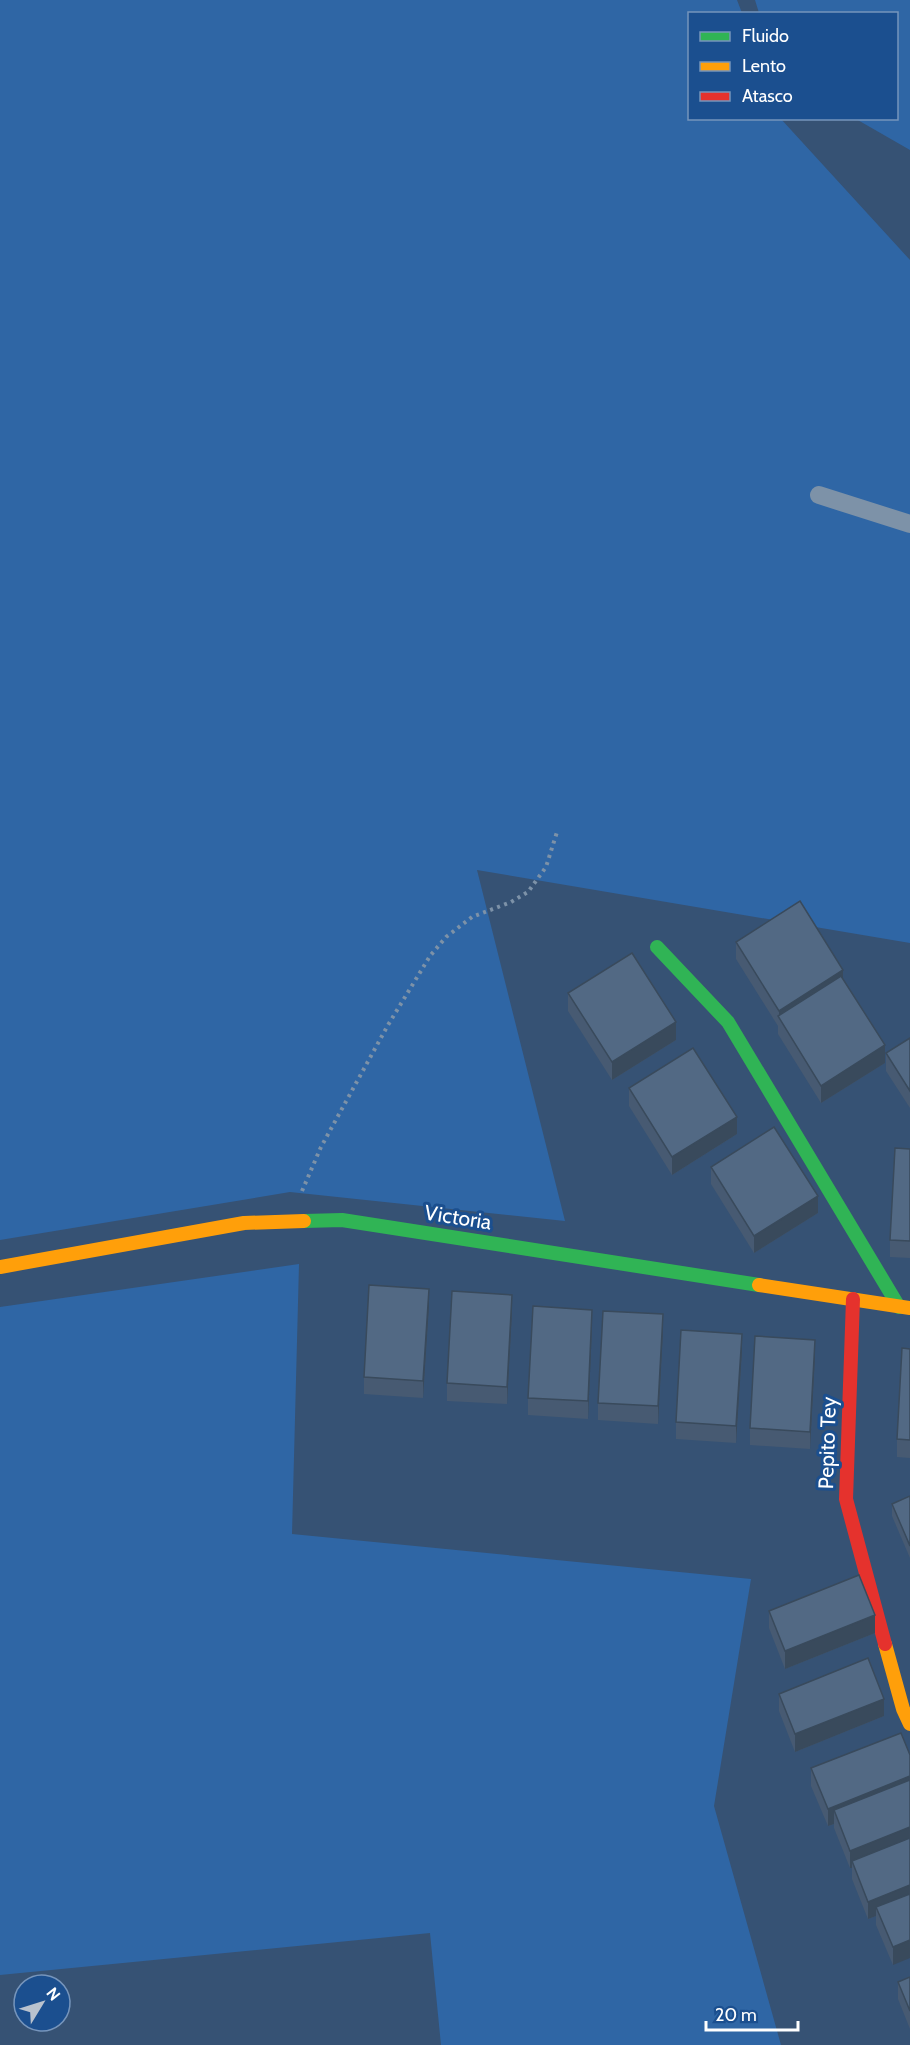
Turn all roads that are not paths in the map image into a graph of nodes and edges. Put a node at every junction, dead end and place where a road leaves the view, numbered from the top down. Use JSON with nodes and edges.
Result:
{"nodes":[{"id":1,"x":819,"y":495,"type":"dead end"},
{"id":2,"x":910,"y":524,"type":"edge"},
{"id":3,"x":657,"y":948,"type":"dead end"},
{"id":4,"x":0,"y":1267,"type":"edge"},
{"id":5,"x":853,"y":1299,"type":"junction"},
{"id":6,"x":904,"y":1308,"type":"edge"},
{"id":7,"x":910,"y":1724,"type":"edge"}],
"edges":[{"from":1,"to":2,"type":"lane"},
{"from":3,"to":6,"type":"main road"},
{"from":4,"to":5,"type":"main road","name":"Victoria"},
{"from":5,"to":6,"type":"main road","name":"Victoria"},
{"from":5,"to":7,"type":"main road","name":"Pepito Tey"}]}
